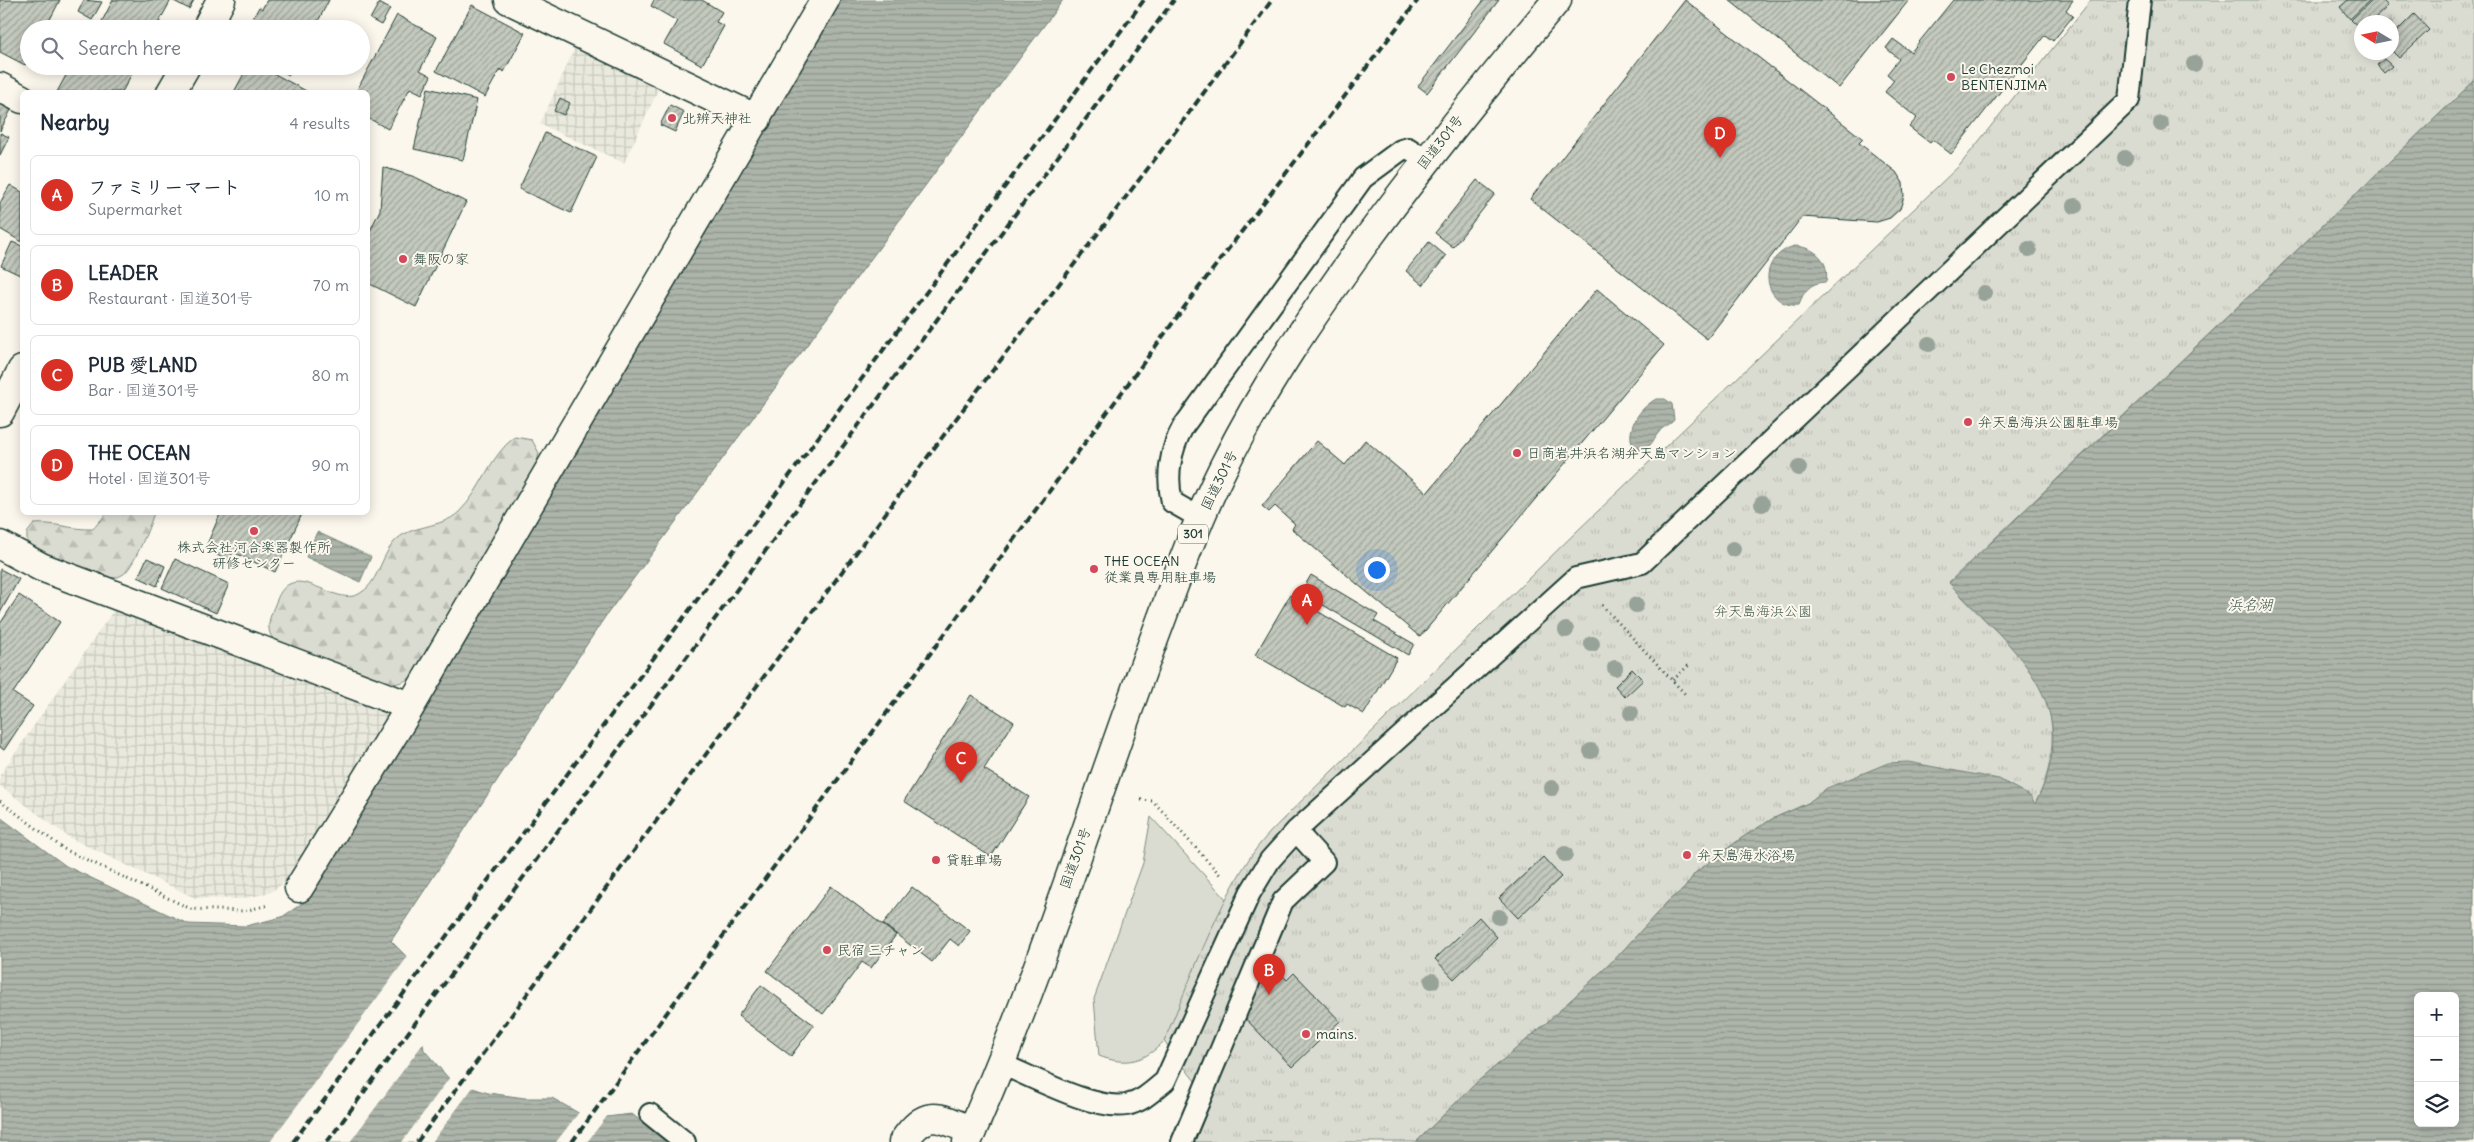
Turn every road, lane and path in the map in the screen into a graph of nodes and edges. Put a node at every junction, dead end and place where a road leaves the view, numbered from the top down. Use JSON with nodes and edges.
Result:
{"nodes":[{"id":1,"x":221,"y":0,"type":"edge"},
{"id":2,"x":508,"y":0,"type":"edge"},
{"id":3,"x":825,"y":0,"type":"edge"},
{"id":4,"x":1557,"y":0,"type":"edge"},
{"id":5,"x":2140,"y":0,"type":"edge"},
{"id":6,"x":211,"y":20,"type":"edge"},
{"id":7,"x":181,"y":75,"type":"edge"},
{"id":8,"x":0,"y":87,"type":"edge"},
{"id":9,"x":173,"y":90,"type":"edge"},
{"id":10,"x":20,"y":98,"type":"edge"},
{"id":11,"x":757,"y":119,"type":"junction"},
{"id":12,"x":1426,"y":160,"type":"junction"},
{"id":13,"x":20,"y":374,"type":"edge"},
{"id":14,"x":0,"y":412,"type":"edge"},
{"id":15,"x":1200,"y":518,"type":"junction"},
{"id":16,"x":0,"y":545,"type":"edge"},
{"id":17,"x":1576,"y":578,"type":"junction"},
{"id":18,"x":1690,"y":664,"type":"dead end"},
{"id":19,"x":1673,"y":680,"type":"junction"},
{"id":20,"x":1685,"y":694,"type":"dead end"},
{"id":21,"x":409,"y":709,"type":"junction"},
{"id":22,"x":1141,"y":800,"type":"dead end"},
{"id":23,"x":0,"y":801,"type":"edge"},
{"id":24,"x":1296,"y":831,"type":"junction"},
{"id":25,"x":299,"y":888,"type":"joint"},
{"id":26,"x":1249,"y":896,"type":"junction"},
{"id":27,"x":1001,"y":1064,"type":"junction"},
{"id":28,"x":650,"y":1114,"type":"dead end"},
{"id":29,"x":969,"y":1137,"type":"edge"},
{"id":30,"x":685,"y":1142,"type":"edge"},
{"id":31,"x":903,"y":1142,"type":"edge"},
{"id":32,"x":1182,"y":1142,"type":"edge"}],
"edges":[{"from":1,"to":6,"type":"main road"},
{"from":2,"to":11,"type":"main road"},
{"from":3,"to":11,"type":"main road"},
{"from":4,"to":12,"type":"main road","name":"国道301号","number":"301"},
{"from":5,"to":17,"type":"lane"},
{"from":7,"to":9,"type":"main road"},
{"from":8,"to":10,"type":"main road"},
{"from":11,"to":21,"type":"main road"},
{"from":12,"to":15,"type":"main road","name":"国道301号","number":"301"},
{"from":12,"to":15,"type":"lane"},
{"from":13,"to":14,"type":"main road"},
{"from":15,"to":27,"type":"main road","name":"国道301号","number":"301"},
{"from":16,"to":21,"type":"main road"},
{"from":17,"to":19,"type":"path"},
{"from":17,"to":24,"type":"lane"},
{"from":18,"to":19,"type":"path"},
{"from":19,"to":20,"type":"path"},
{"from":21,"to":25,"type":"main road"},
{"from":22,"to":26,"type":"path"},
{"from":23,"to":25,"type":"path"},
{"from":24,"to":26,"type":"lane"},
{"from":24,"to":32,"type":"lane"},
{"from":26,"to":27,"type":"lane"},
{"from":27,"to":29,"type":"main road","name":"国道301号","number":"301"},
{"from":28,"to":30,"type":"lane"},
{"from":29,"to":31,"type":"main road"}]}
